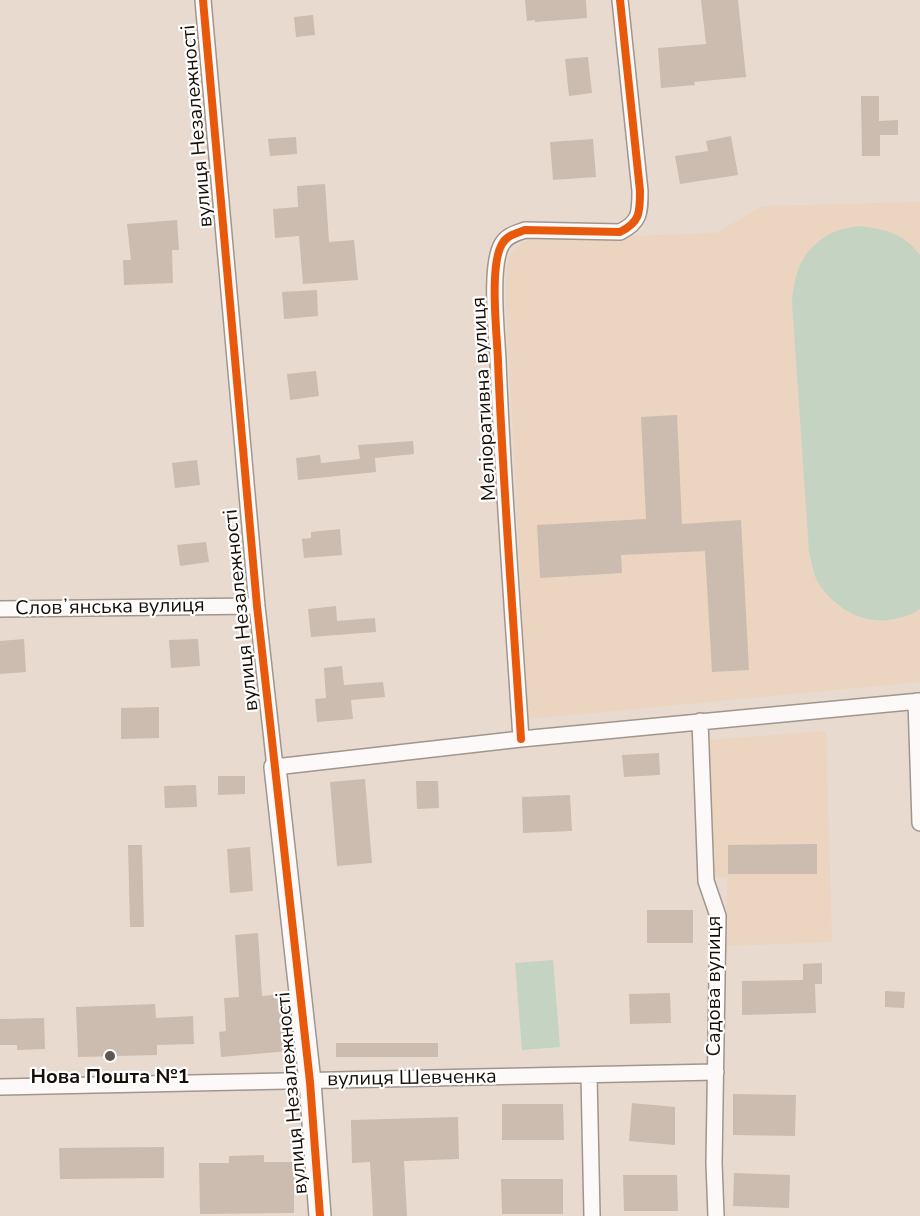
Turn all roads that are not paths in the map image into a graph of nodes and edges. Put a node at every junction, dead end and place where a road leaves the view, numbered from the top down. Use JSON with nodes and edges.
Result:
{"nodes":[{"id":1,"x":203,"y":0,"type":"edge"},
{"id":2,"x":620,"y":0,"type":"edge"},
{"id":3,"x":257,"y":606,"type":"junction"},
{"id":4,"x":0,"y":609,"type":"edge"},
{"id":5,"x":918,"y":701,"type":"edge"},
{"id":6,"x":700,"y":721,"type":"junction"},
{"id":7,"x":521,"y":739,"type":"junction"},
{"id":8,"x":275,"y":767,"type":"junction"},
{"id":9,"x":920,"y":823,"type":"edge"},
{"id":10,"x":716,"y":1072,"type":"junction"},
{"id":11,"x":589,"y":1075,"type":"junction"},
{"id":12,"x":310,"y":1082,"type":"junction"},
{"id":13,"x":0,"y":1087,"type":"edge"},
{"id":14,"x":320,"y":1216,"type":"edge"},
{"id":15,"x":592,"y":1216,"type":"edge"},
{"id":16,"x":716,"y":1216,"type":"edge"}],
"edges":[{"from":1,"to":3,"type":"street","name":"вулиця Незалежності"},
{"from":2,"to":7,"type":"street","name":"Меліоративна вулиця"},
{"from":3,"to":4,"type":"street","name":"Словʼянська вулиця"},
{"from":3,"to":8,"type":"street","name":"вулиця Незалежності"},
{"from":5,"to":6,"type":"street"},
{"from":5,"to":9,"type":"street"},
{"from":6,"to":7,"type":"street"},
{"from":6,"to":10,"type":"street","name":"Садова вулиця"},
{"from":7,"to":8,"type":"street"},
{"from":8,"to":12,"type":"street","name":"вулиця Незалежності"},
{"from":10,"to":11,"type":"street","name":"вулиця Шевченка"},
{"from":10,"to":16,"type":"street","name":"Садова вулиця"},
{"from":11,"to":12,"type":"street","name":"вулиця Шевченка"},
{"from":11,"to":15,"type":"street"},
{"from":12,"to":13,"type":"street","name":"вулиця Шевченка"},
{"from":12,"to":14,"type":"street","name":"вулиця Незалежності"}]}
